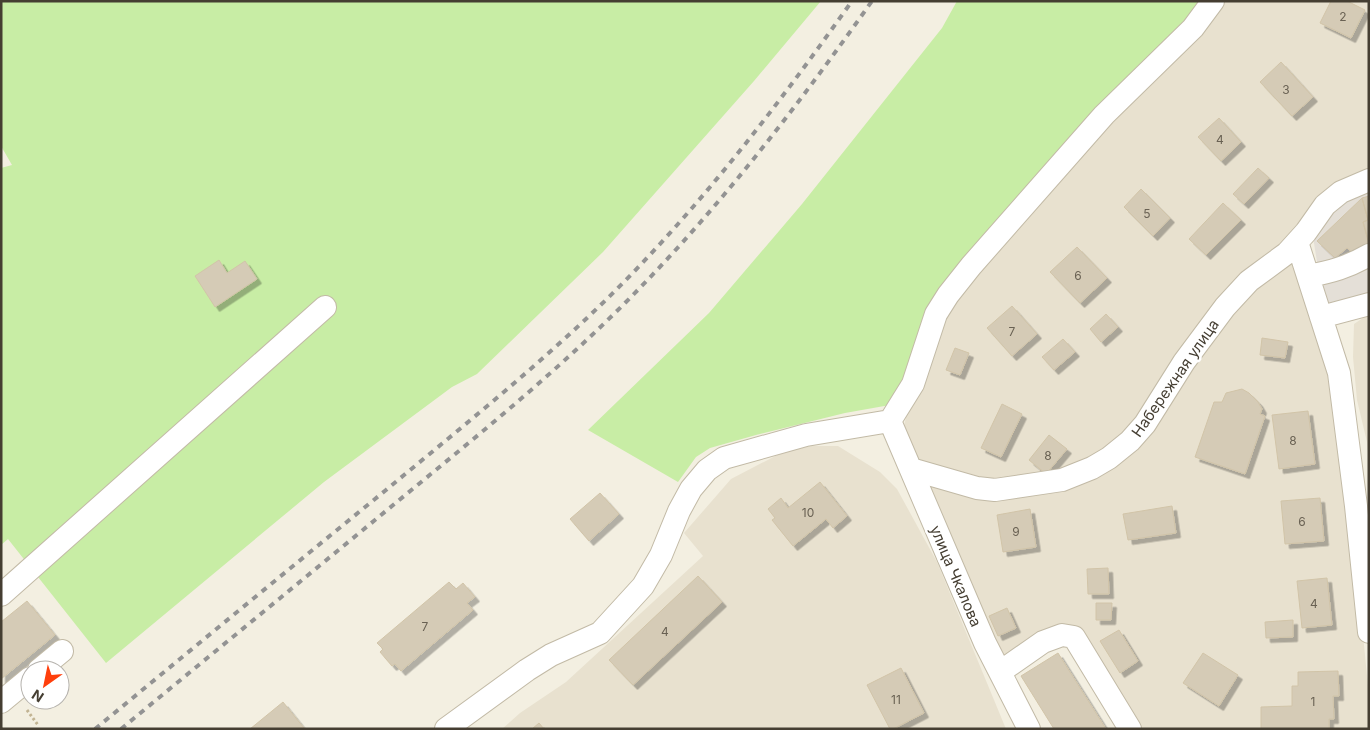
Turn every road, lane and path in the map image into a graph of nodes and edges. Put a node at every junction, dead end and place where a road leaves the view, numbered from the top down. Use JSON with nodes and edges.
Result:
{"nodes":[{"id":1,"x":1213,"y":1,"type":"edge"},
{"id":2,"x":1369,"y":180,"type":"edge"},
{"id":3,"x":1297,"y":242,"type":"junction"},
{"id":4,"x":1369,"y":255,"type":"edge"},
{"id":5,"x":1308,"y":276,"type":"junction"},
{"id":6,"x":1369,"y":304,"type":"edge"},
{"id":7,"x":325,"y":307,"type":"dead end"},
{"id":8,"x":1321,"y":317,"type":"junction"},
{"id":9,"x":890,"y":421,"type":"junction"},
{"id":10,"x":910,"y":469,"type":"junction"},
{"id":11,"x":1,"y":595,"type":"edge"},
{"id":12,"x":1369,"y":632,"type":"edge"},
{"id":13,"x":62,"y":651,"type":"dead end"},
{"id":14,"x":52,"y":660,"type":"edge"},
{"id":15,"x":1000,"y":672,"type":"junction"},
{"id":16,"x":20,"y":686,"type":"edge"},
{"id":17,"x":1,"y":702,"type":"edge"},
{"id":18,"x":28,"y":710,"type":"edge"},
{"id":19,"x":38,"y":725,"type":"dead end"},
{"id":20,"x":446,"y":729,"type":"edge"},
{"id":21,"x":1029,"y":729,"type":"edge"},
{"id":22,"x":1130,"y":729,"type":"edge"}],
"edges":[{"from":1,"to":9,"type":"street"},
{"from":2,"to":3,"type":"street","name":"Набережная улица"},
{"from":3,"to":5,"type":"street"},
{"from":3,"to":10,"type":"street","name":"Набережная улица"},
{"from":4,"to":5,"type":"street"},
{"from":5,"to":8,"type":"street"},
{"from":6,"to":8,"type":"street"},
{"from":7,"to":11,"type":"street"},
{"from":8,"to":12,"type":"street"},
{"from":9,"to":10,"type":"street","name":"улица Чкалова"},
{"from":9,"to":20,"type":"street"},
{"from":10,"to":15,"type":"street","name":"улица Чкалова"},
{"from":13,"to":14,"type":"street"},
{"from":15,"to":21,"type":"street","name":"улица Чкалова"},
{"from":15,"to":22,"type":"street"},
{"from":16,"to":17,"type":"street"},
{"from":18,"to":19,"type":"path"}]}
